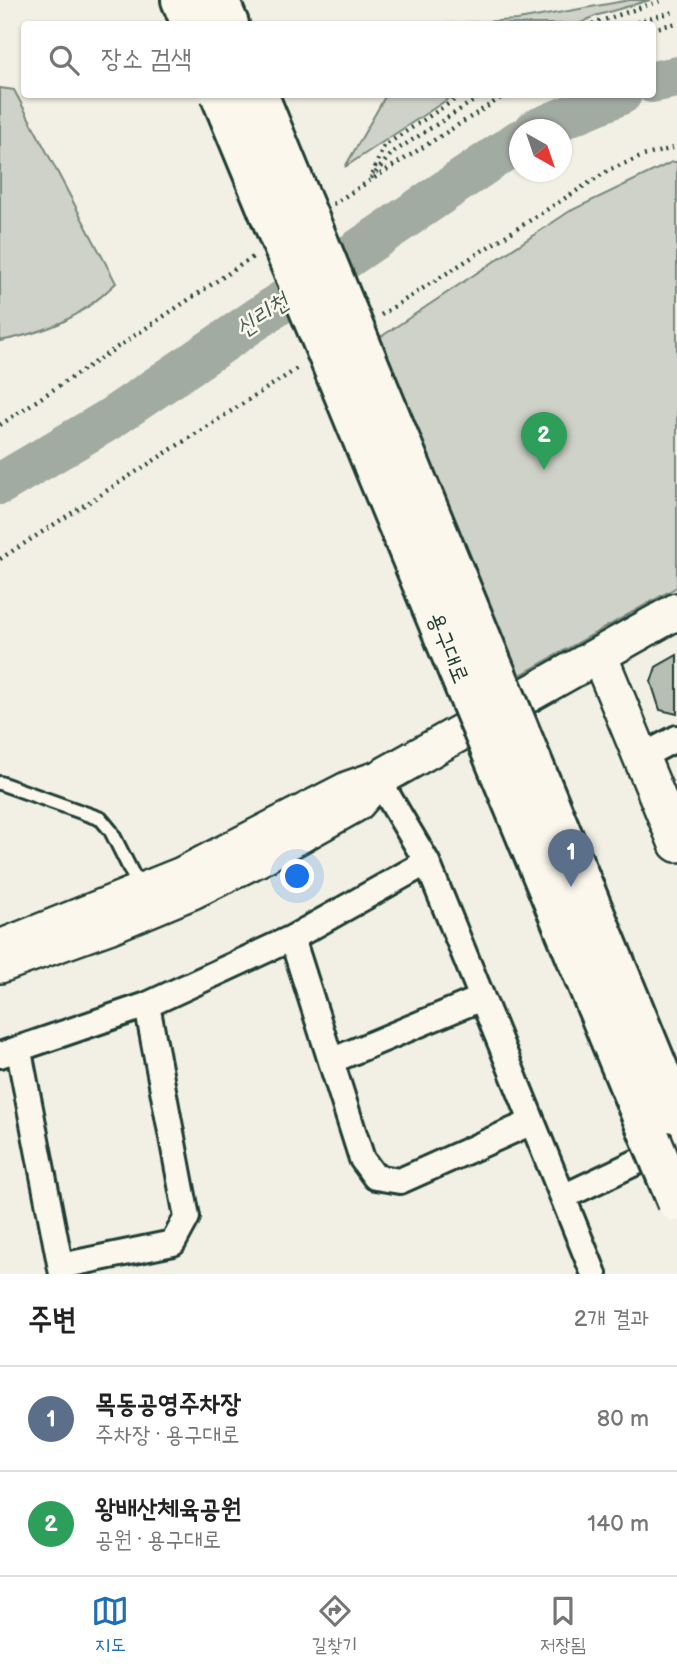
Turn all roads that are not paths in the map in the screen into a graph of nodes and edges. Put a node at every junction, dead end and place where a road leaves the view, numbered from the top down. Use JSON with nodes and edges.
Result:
{"nodes":[{"id":1,"x":222,"y":98,"type":"edge"},
{"id":2,"x":260,"y":98,"type":"edge"},
{"id":3,"x":677,"y":611,"type":"edge"},
{"id":4,"x":599,"y":655,"type":"junction"},
{"id":5,"x":677,"y":738,"type":"edge"},
{"id":6,"x":641,"y":757,"type":"junction"},
{"id":7,"x":378,"y":779,"type":"junction"},
{"id":8,"x":0,"y":782,"type":"edge"},
{"id":9,"x":677,"y":844,"type":"edge"},
{"id":10,"x":426,"y":862,"type":"junction"},
{"id":11,"x":142,"y":893,"type":"junction"},
{"id":12,"x":292,"y":938,"type":"junction"},
{"id":13,"x":0,"y":948,"type":"edge"},
{"id":14,"x":0,"y":965,"type":"edge"},
{"id":15,"x":482,"y":998,"type":"junction"},
{"id":16,"x":147,"y":1005,"type":"junction"},
{"id":17,"x":10,"y":1053,"type":"edge"},
{"id":18,"x":331,"y":1061,"type":"junction"},
{"id":19,"x":677,"y":1114,"type":"edge"},
{"id":20,"x":532,"y":1122,"type":"junction"},
{"id":21,"x":677,"y":1143,"type":"edge"},
{"id":22,"x":563,"y":1198,"type":"junction"},
{"id":23,"x":677,"y":1202,"type":"edge"},
{"id":24,"x":61,"y":1270,"type":"edge"},
{"id":25,"x":594,"y":1274,"type":"edge"}],
"edges":[{"from":1,"to":23,"type":"highway","name":"용구대로","bridge":true},
{"from":2,"to":19,"type":"highway","name":"용구대로","bridge":true},
{"from":3,"to":4,"type":"street"},
{"from":4,"to":6,"type":"street"},
{"from":4,"to":7,"type":"street"},
{"from":5,"to":6,"type":"street"},
{"from":6,"to":9,"type":"street"},
{"from":7,"to":10,"type":"street"},
{"from":7,"to":11,"type":"street"},
{"from":7,"to":14,"type":"street"},
{"from":8,"to":11,"type":"lane"},
{"from":10,"to":12,"type":"street"},
{"from":10,"to":15,"type":"street"},
{"from":11,"to":13,"type":"street"},
{"from":12,"to":16,"type":"street"},
{"from":12,"to":18,"type":"street"},
{"from":15,"to":18,"type":"street"},
{"from":15,"to":20,"type":"street"},
{"from":16,"to":17,"type":"street"},
{"from":16,"to":24,"type":"street"},
{"from":17,"to":24,"type":"street"},
{"from":18,"to":20,"type":"street"},
{"from":20,"to":22,"type":"street"},
{"from":21,"to":22,"type":"street"},
{"from":22,"to":25,"type":"street"}]}
